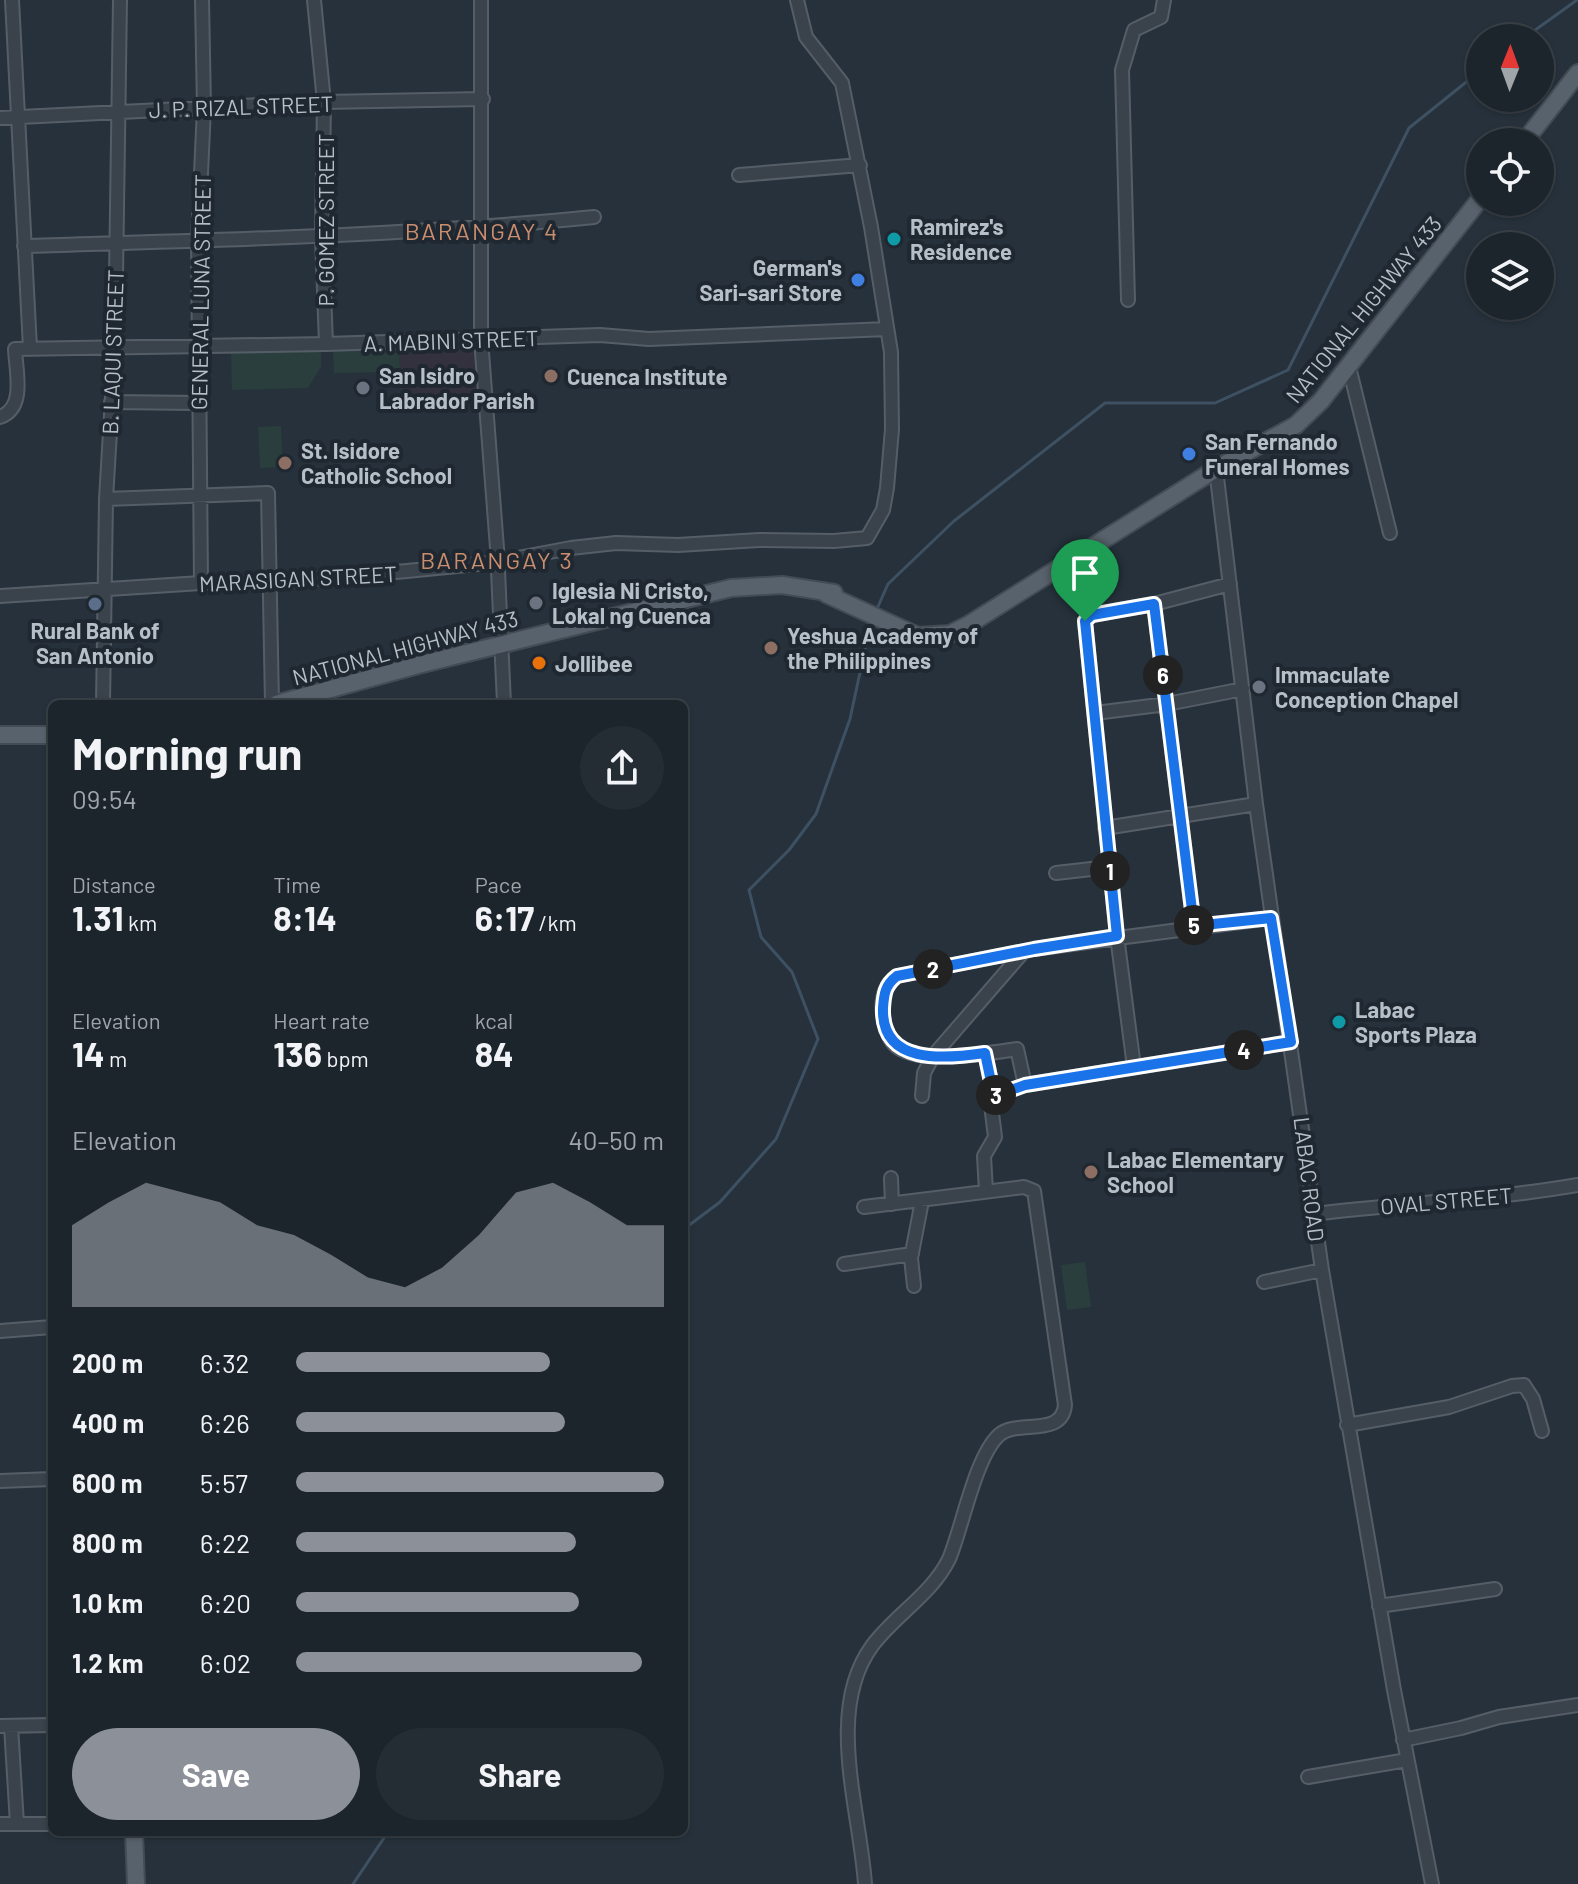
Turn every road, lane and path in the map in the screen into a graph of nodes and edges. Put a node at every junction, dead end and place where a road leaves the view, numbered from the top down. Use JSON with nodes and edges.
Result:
{"nodes":[{"id":1,"x":12,"y":0,"type":"edge"},
{"id":2,"x":120,"y":0,"type":"edge"},
{"id":3,"x":202,"y":0,"type":"edge"},
{"id":4,"x":314,"y":0,"type":"edge"},
{"id":5,"x":481,"y":0,"type":"edge"},
{"id":6,"x":797,"y":0,"type":"edge"},
{"id":7,"x":1164,"y":0,"type":"edge"},
{"id":8,"x":1578,"y":73,"type":"edge"},
{"id":9,"x":483,"y":99,"type":"junction"},
{"id":10,"x":324,"y":102,"type":"junction"},
{"id":11,"x":204,"y":108,"type":"junction"},
{"id":12,"x":120,"y":110,"type":"junction"},
{"id":13,"x":18,"y":117,"type":"junction"},
{"id":14,"x":0,"y":118,"type":"edge"},
{"id":15,"x":1535,"y":128,"type":"edge"},
{"id":16,"x":860,"y":165,"type":"junction"},
{"id":17,"x":739,"y":175,"type":"dead end"},
{"id":18,"x":1467,"y":216,"type":"edge"},
{"id":19,"x":594,"y":217,"type":"dead end"},
{"id":20,"x":481,"y":229,"type":"junction"},
{"id":21,"x":322,"y":237,"type":"junction"},
{"id":22,"x":198,"y":239,"type":"junction"},
{"id":23,"x":116,"y":243,"type":"junction"},
{"id":24,"x":24,"y":246,"type":"junction"},
{"id":25,"x":1128,"y":300,"type":"dead end"},
{"id":26,"x":887,"y":329,"type":"junction"},
{"id":27,"x":481,"y":339,"type":"junction"},
{"id":28,"x":326,"y":344,"type":"junction"},
{"id":29,"x":199,"y":347,"type":"junction"},
{"id":30,"x":30,"y":348,"type":"junction"},
{"id":31,"x":115,"y":348,"type":"junction"},
{"id":32,"x":1349,"y":367,"type":"junction"},
{"id":33,"x":111,"y":402,"type":"junction"},
{"id":34,"x":198,"y":403,"type":"junction"},
{"id":35,"x":0,"y":417,"type":"edge"},
{"id":36,"x":1216,"y":469,"type":"junction"},
{"id":37,"x":200,"y":494,"type":"junction"},
{"id":38,"x":106,"y":499,"type":"junction"},
{"id":39,"x":1390,"y":533,"type":"dead end"},
{"id":40,"x":497,"y":562,"type":"junction"},
{"id":41,"x":201,"y":583,"type":"junction"},
{"id":42,"x":269,"y":583,"type":"junction"},
{"id":43,"x":1230,"y":584,"type":"junction"},
{"id":44,"x":106,"y":590,"type":"junction"},
{"id":45,"x":0,"y":596,"type":"edge"},
{"id":46,"x":1154,"y":604,"type":"junction"},
{"id":47,"x":503,"y":644,"type":"junction"},
{"id":48,"x":1243,"y":689,"type":"junction"},
{"id":49,"x":103,"y":700,"type":"edge"},
{"id":50,"x":274,"y":700,"type":"edge"},
{"id":51,"x":289,"y":700,"type":"edge"},
{"id":52,"x":504,"y":700,"type":"edge"},
{"id":53,"x":1167,"y":704,"type":"junction"},
{"id":54,"x":1095,"y":713,"type":"junction"},
{"id":55,"x":0,"y":735,"type":"edge"},
{"id":56,"x":48,"y":735,"type":"edge"},
{"id":57,"x":1256,"y":804,"type":"junction"},
{"id":58,"x":1182,"y":817,"type":"junction"},
{"id":59,"x":1105,"y":828,"type":"junction"},
{"id":60,"x":1109,"y":867,"type":"junction"},
{"id":61,"x":1056,"y":873,"type":"dead end"},
{"id":62,"x":1271,"y":918,"type":"junction"},
{"id":63,"x":1194,"y":926,"type":"junction"},
{"id":64,"x":1117,"y":936,"type":"junction"},
{"id":65,"x":1024,"y":951,"type":"junction"},
{"id":66,"x":1291,"y":1042,"type":"junction"},
{"id":67,"x":985,"y":1053,"type":"junction"},
{"id":68,"x":933,"y":1056,"type":"junction"},
{"id":69,"x":1134,"y":1067,"type":"junction"},
{"id":70,"x":1025,"y":1085,"type":"junction"},
{"id":71,"x":922,"y":1096,"type":"dead end"},
{"id":72,"x":994,"y":1096,"type":"junction"},
{"id":73,"x":891,"y":1178,"type":"dead end"},
{"id":74,"x":1578,"y":1185,"type":"edge"},
{"id":75,"x":986,"y":1191,"type":"junction"},
{"id":76,"x":922,"y":1201,"type":"junction"},
{"id":77,"x":892,"y":1204,"type":"junction"},
{"id":78,"x":864,"y":1207,"type":"dead end"},
{"id":79,"x":1314,"y":1214,"type":"junction"},
{"id":80,"x":912,"y":1254,"type":"junction"},
{"id":81,"x":844,"y":1264,"type":"dead end"},
{"id":82,"x":1322,"y":1270,"type":"junction"},
{"id":83,"x":1264,"y":1282,"type":"dead end"},
{"id":84,"x":914,"y":1286,"type":"dead end"},
{"id":85,"x":48,"y":1327,"type":"edge"},
{"id":86,"x":0,"y":1331,"type":"edge"},
{"id":87,"x":1347,"y":1425,"type":"junction"},
{"id":88,"x":1542,"y":1431,"type":"dead end"},
{"id":89,"x":48,"y":1479,"type":"edge"},
{"id":90,"x":0,"y":1481,"type":"edge"},
{"id":91,"x":1495,"y":1589,"type":"dead end"},
{"id":92,"x":1379,"y":1606,"type":"junction"},
{"id":93,"x":1578,"y":1705,"type":"edge"},
{"id":94,"x":48,"y":1725,"type":"edge"},
{"id":95,"x":6,"y":1726,"type":"edge"},
{"id":96,"x":1403,"y":1740,"type":"junction"},
{"id":97,"x":1407,"y":1760,"type":"junction"},
{"id":98,"x":1308,"y":1777,"type":"dead end"},
{"id":99,"x":0,"y":1824,"type":"edge"},
{"id":100,"x":17,"y":1824,"type":"junction"},
{"id":101,"x":48,"y":1824,"type":"edge"},
{"id":102,"x":134,"y":1836,"type":"edge"},
{"id":103,"x":136,"y":1884,"type":"edge"},
{"id":104,"x":865,"y":1884,"type":"edge"},
{"id":105,"x":1432,"y":1884,"type":"edge"}],
"edges":[{"from":1,"to":13,"type":"street"},
{"from":2,"to":12,"type":"street","name":"B. LAQUI STREET"},
{"from":3,"to":11,"type":"street","name":"GENERAL LUNA STREET"},
{"from":4,"to":10,"type":"street","name":"P. GOMEZ STREET"},
{"from":5,"to":9,"type":"street"},
{"from":6,"to":16,"type":"street"},
{"from":7,"to":25,"type":"street"},
{"from":8,"to":15,"type":"main road"},
{"from":9,"to":10,"type":"street","name":"J. P. RIZAL STREET"},
{"from":9,"to":20,"type":"street"},
{"from":10,"to":11,"type":"street","name":"J. P. RIZAL STREET"},
{"from":10,"to":21,"type":"street","name":"P. GOMEZ STREET"},
{"from":11,"to":12,"type":"street","name":"J. P. RIZAL STREET"},
{"from":11,"to":22,"type":"street","name":"GENERAL LUNA STREET"},
{"from":12,"to":13,"type":"street","name":"J. P. RIZAL STREET"},
{"from":12,"to":23,"type":"street","name":"B. LAQUI STREET"},
{"from":13,"to":14,"type":"street","name":"J. P. RIZAL STREET"},
{"from":13,"to":24,"type":"street"},
{"from":16,"to":17,"type":"street"},
{"from":16,"to":26,"type":"street"},
{"from":18,"to":32,"type":"main road","name":"NATIONAL HIGHWAY 433"},
{"from":19,"to":20,"type":"street"},
{"from":20,"to":21,"type":"street"},
{"from":20,"to":27,"type":"street"},
{"from":21,"to":22,"type":"street"},
{"from":21,"to":28,"type":"street","name":"P. GOMEZ STREET"},
{"from":22,"to":23,"type":"street"},
{"from":22,"to":29,"type":"street","name":"GENERAL LUNA STREET"},
{"from":23,"to":24,"type":"street"},
{"from":23,"to":31,"type":"street","name":"B. LAQUI STREET"},
{"from":24,"to":30,"type":"street"},
{"from":26,"to":27,"type":"street","name":"A. MABINI STREET"},
{"from":26,"to":40,"type":"street","name":"MARASIGAN STREET"},
{"from":27,"to":28,"type":"street","name":"A. MABINI STREET"},
{"from":27,"to":40,"type":"street"},
{"from":28,"to":29,"type":"street","name":"A. MABINI STREET"},
{"from":29,"to":31,"type":"street","name":"A. MABINI STREET"},
{"from":29,"to":34,"type":"street","name":"GENERAL LUNA STREET"},
{"from":30,"to":31,"type":"street","name":"A. MABINI STREET"},
{"from":30,"to":35,"type":"street","name":"A. MABINI STREET"},
{"from":31,"to":33,"type":"street","name":"B. LAQUI STREET"},
{"from":32,"to":36,"type":"main road","name":"NATIONAL HIGHWAY 433"},
{"from":32,"to":39,"type":"street"},
{"from":33,"to":34,"type":"street"},
{"from":33,"to":38,"type":"street","name":"B. LAQUI STREET"},
{"from":34,"to":37,"type":"street","name":"GENERAL LUNA STREET"},
{"from":36,"to":43,"type":"street","name":"LABAC ROAD"},
{"from":36,"to":47,"type":"main road","name":"NATIONAL HIGHWAY 433"},
{"from":37,"to":38,"type":"street"},
{"from":37,"to":41,"type":"street","name":"GENERAL LUNA STREET"},
{"from":37,"to":42,"type":"street"},
{"from":38,"to":44,"type":"street","name":"B. LAQUI STREET"},
{"from":40,"to":42,"type":"street","name":"MARASIGAN STREET"},
{"from":40,"to":47,"type":"street"},
{"from":41,"to":42,"type":"street","name":"MARASIGAN STREET"},
{"from":41,"to":44,"type":"street","name":"MARASIGAN STREET"},
{"from":42,"to":50,"type":"street"},
{"from":43,"to":46,"type":"street"},
{"from":43,"to":48,"type":"street","name":"LABAC ROAD"},
{"from":44,"to":45,"type":"street","name":"MARASIGAN STREET"},
{"from":44,"to":49,"type":"street","name":"B. LAQUI STREET"},
{"from":46,"to":53,"type":"street"},
{"from":46,"to":54,"type":"street"},
{"from":47,"to":51,"type":"main road","name":"NATIONAL HIGHWAY 433"},
{"from":47,"to":52,"type":"street"},
{"from":48,"to":53,"type":"street"},
{"from":48,"to":57,"type":"street","name":"LABAC ROAD"},
{"from":53,"to":54,"type":"street"},
{"from":53,"to":58,"type":"street"},
{"from":54,"to":59,"type":"street"},
{"from":55,"to":56,"type":"main road"},
{"from":57,"to":58,"type":"street"},
{"from":57,"to":62,"type":"street","name":"LABAC ROAD"},
{"from":58,"to":59,"type":"street"},
{"from":58,"to":63,"type":"street"},
{"from":59,"to":60,"type":"street"},
{"from":60,"to":61,"type":"street"},
{"from":60,"to":64,"type":"street"},
{"from":62,"to":63,"type":"street"},
{"from":62,"to":66,"type":"street","name":"LABAC ROAD"},
{"from":63,"to":64,"type":"street"},
{"from":64,"to":65,"type":"street"},
{"from":64,"to":69,"type":"street"},
{"from":65,"to":68,"type":"street"},
{"from":65,"to":68,"type":"street"},
{"from":66,"to":69,"type":"street"},
{"from":66,"to":79,"type":"street","name":"LABAC ROAD"},
{"from":67,"to":68,"type":"street"},
{"from":67,"to":70,"type":"street"},
{"from":67,"to":72,"type":"street"},
{"from":68,"to":71,"type":"street"},
{"from":69,"to":70,"type":"street"},
{"from":70,"to":72,"type":"street"},
{"from":72,"to":75,"type":"street"},
{"from":73,"to":77,"type":"street"},
{"from":74,"to":79,"type":"street","name":"OVAL STREET"},
{"from":75,"to":76,"type":"street"},
{"from":75,"to":104,"type":"street"},
{"from":76,"to":77,"type":"street"},
{"from":76,"to":80,"type":"street"},
{"from":77,"to":78,"type":"street"},
{"from":79,"to":82,"type":"street","name":"LABAC ROAD"},
{"from":80,"to":81,"type":"street"},
{"from":80,"to":84,"type":"street"},
{"from":82,"to":83,"type":"street"},
{"from":82,"to":87,"type":"street","name":"LABAC ROAD"},
{"from":85,"to":86,"type":"street"},
{"from":87,"to":88,"type":"street"},
{"from":87,"to":92,"type":"street","name":"LABAC ROAD"},
{"from":89,"to":90,"type":"street"},
{"from":91,"to":92,"type":"street"},
{"from":92,"to":96,"type":"street","name":"LABAC ROAD"},
{"from":93,"to":96,"type":"street"},
{"from":94,"to":95,"type":"street"},
{"from":95,"to":100,"type":"street"},
{"from":96,"to":97,"type":"street","name":"LABAC ROAD"},
{"from":97,"to":98,"type":"street"},
{"from":97,"to":105,"type":"street","name":"LABAC ROAD"},
{"from":99,"to":100,"type":"street"},
{"from":100,"to":101,"type":"street"},
{"from":102,"to":103,"type":"main road"}]}
